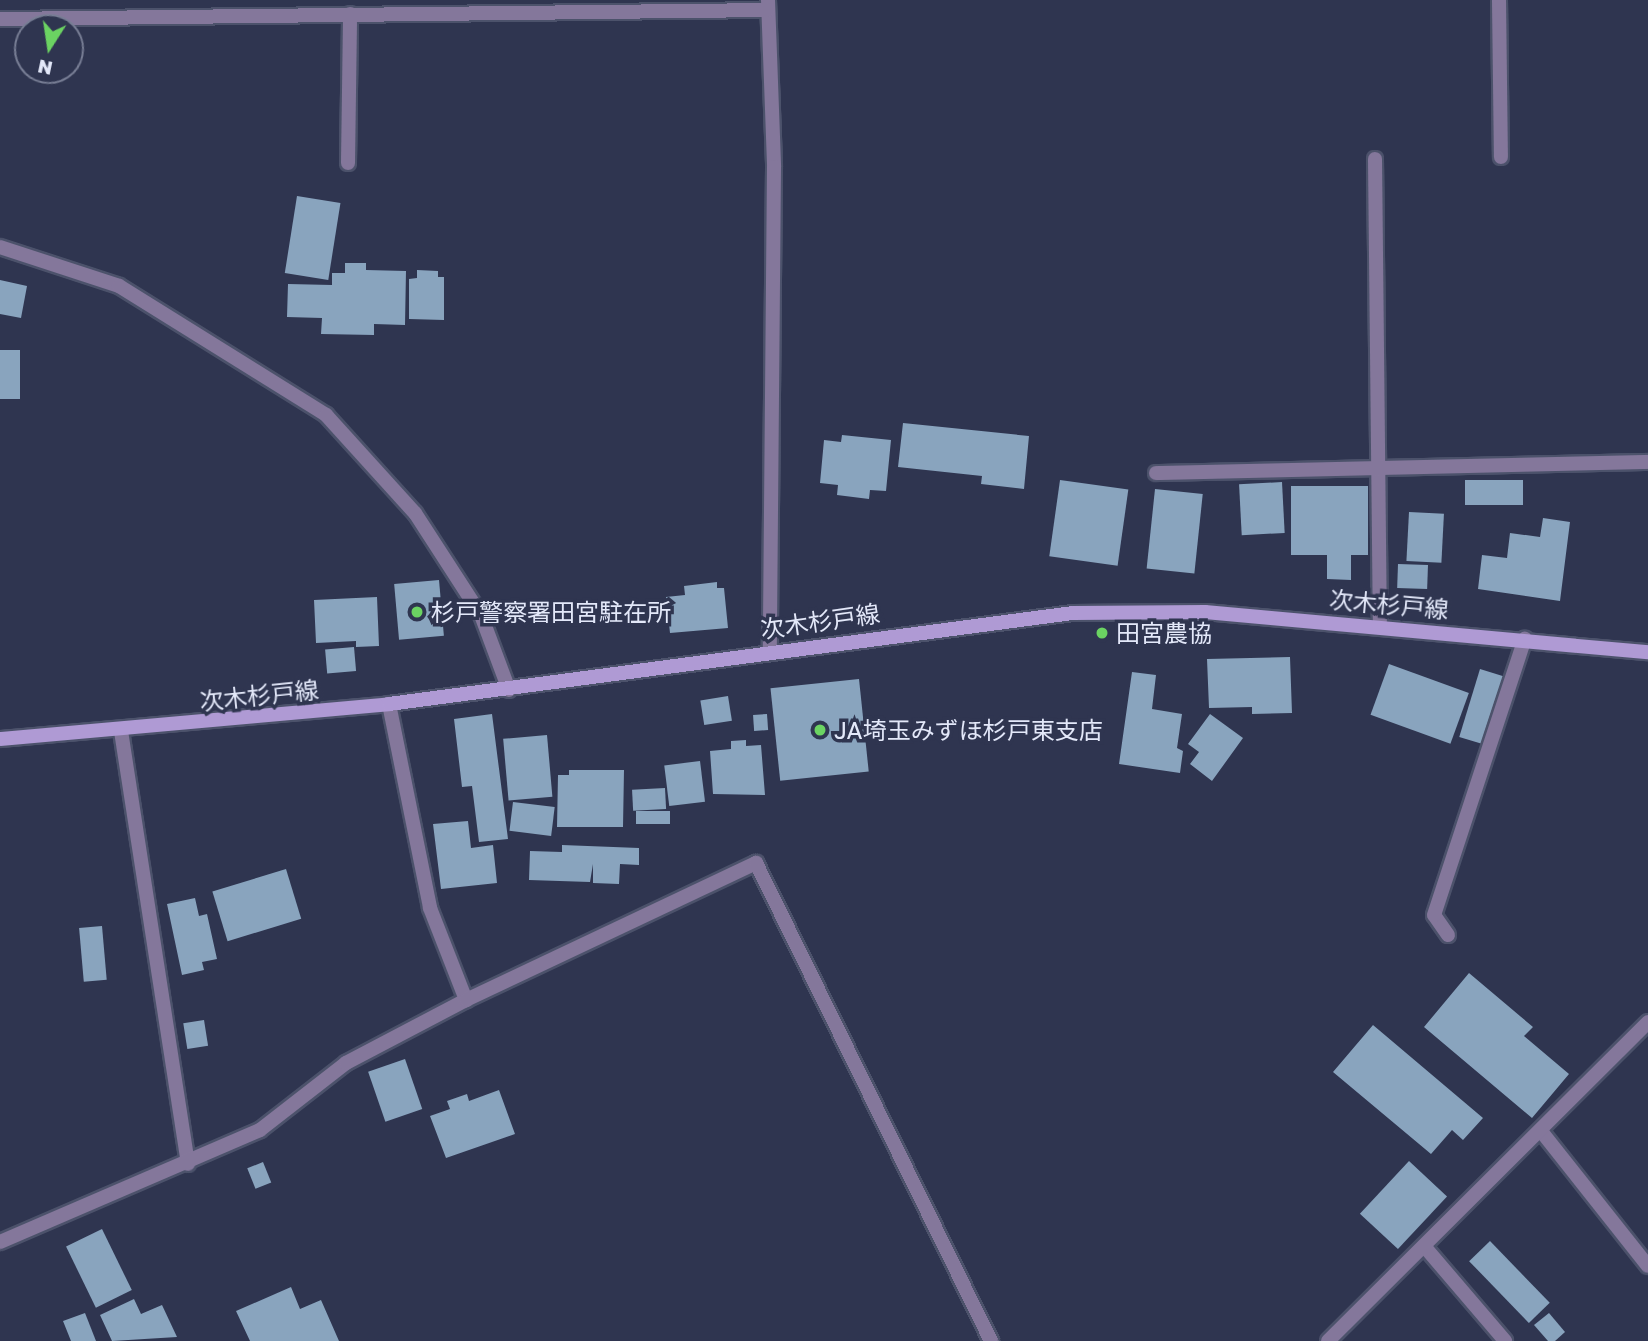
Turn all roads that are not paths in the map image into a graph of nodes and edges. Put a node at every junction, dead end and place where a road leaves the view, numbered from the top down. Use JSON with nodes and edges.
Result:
{"nodes":[{"id":1,"x":1499,"y":0,"type":"edge"},
{"id":2,"x":768,"y":5,"type":"edge"},
{"id":3,"x":201,"y":7,"type":"edge"},
{"id":4,"x":350,"y":14,"type":"junction"},
{"id":5,"x":0,"y":19,"type":"edge"},
{"id":6,"x":1501,"y":157,"type":"dead end"},
{"id":7,"x":1376,"y":159,"type":"dead end"},
{"id":8,"x":348,"y":163,"type":"dead end"},
{"id":9,"x":0,"y":247,"type":"edge"},
{"id":10,"x":1648,"y":462,"type":"edge"},
{"id":11,"x":1381,"y":468,"type":"junction"},
{"id":12,"x":1156,"y":473,"type":"dead end"},
{"id":13,"x":1380,"y":626,"type":"junction"},
{"id":14,"x":1525,"y":639,"type":"junction"},
{"id":15,"x":770,"y":650,"type":"junction"},
{"id":16,"x":1648,"y":652,"type":"edge"},
{"id":17,"x":509,"y":690,"type":"junction"},
{"id":18,"x":389,"y":704,"type":"junction"},
{"id":19,"x":121,"y":732,"type":"junction"},
{"id":20,"x":0,"y":739,"type":"edge"},
{"id":21,"x":1448,"y":935,"type":"dead end"},
{"id":22,"x":467,"y":1000,"type":"junction"},
{"id":23,"x":1648,"y":1022,"type":"edge"},
{"id":24,"x":1541,"y":1131,"type":"junction"},
{"id":25,"x":188,"y":1164,"type":"junction"},
{"id":26,"x":0,"y":1242,"type":"edge"},
{"id":27,"x":1424,"y":1246,"type":"junction"},
{"id":28,"x":1647,"y":1261,"type":"edge"},
{"id":29,"x":991,"y":1341,"type":"edge"},
{"id":30,"x":1328,"y":1341,"type":"edge"},
{"id":31,"x":1506,"y":1341,"type":"edge"}],
"edges":[{"from":1,"to":6,"type":"street"},
{"from":2,"to":4,"type":"street"},
{"from":2,"to":15,"type":"street"},
{"from":3,"to":4,"type":"street"},
{"from":3,"to":5,"type":"street"},
{"from":4,"to":8,"type":"street"},
{"from":7,"to":11,"type":"street"},
{"from":9,"to":17,"type":"street"},
{"from":10,"to":11,"type":"street"},
{"from":11,"to":12,"type":"street"},
{"from":11,"to":13,"type":"street"},
{"from":13,"to":14,"type":"main road","name":"次木杉戸線"},
{"from":13,"to":15,"type":"main road","name":"次木杉戸線"},
{"from":14,"to":16,"type":"main road","name":"次木杉戸線"},
{"from":14,"to":21,"type":"street"},
{"from":15,"to":17,"type":"main road","name":"次木杉戸線"},
{"from":17,"to":18,"type":"main road","name":"次木杉戸線"},
{"from":18,"to":19,"type":"main road","name":"次木杉戸線"},
{"from":18,"to":22,"type":"street"},
{"from":19,"to":20,"type":"main road","name":"次木杉戸線"},
{"from":19,"to":25,"type":"street"},
{"from":22,"to":25,"type":"street"},
{"from":22,"to":29,"type":"street"},
{"from":23,"to":24,"type":"street"},
{"from":24,"to":27,"type":"street"},
{"from":24,"to":28,"type":"street"},
{"from":25,"to":26,"type":"street"},
{"from":27,"to":30,"type":"street"},
{"from":27,"to":31,"type":"street"}]}
